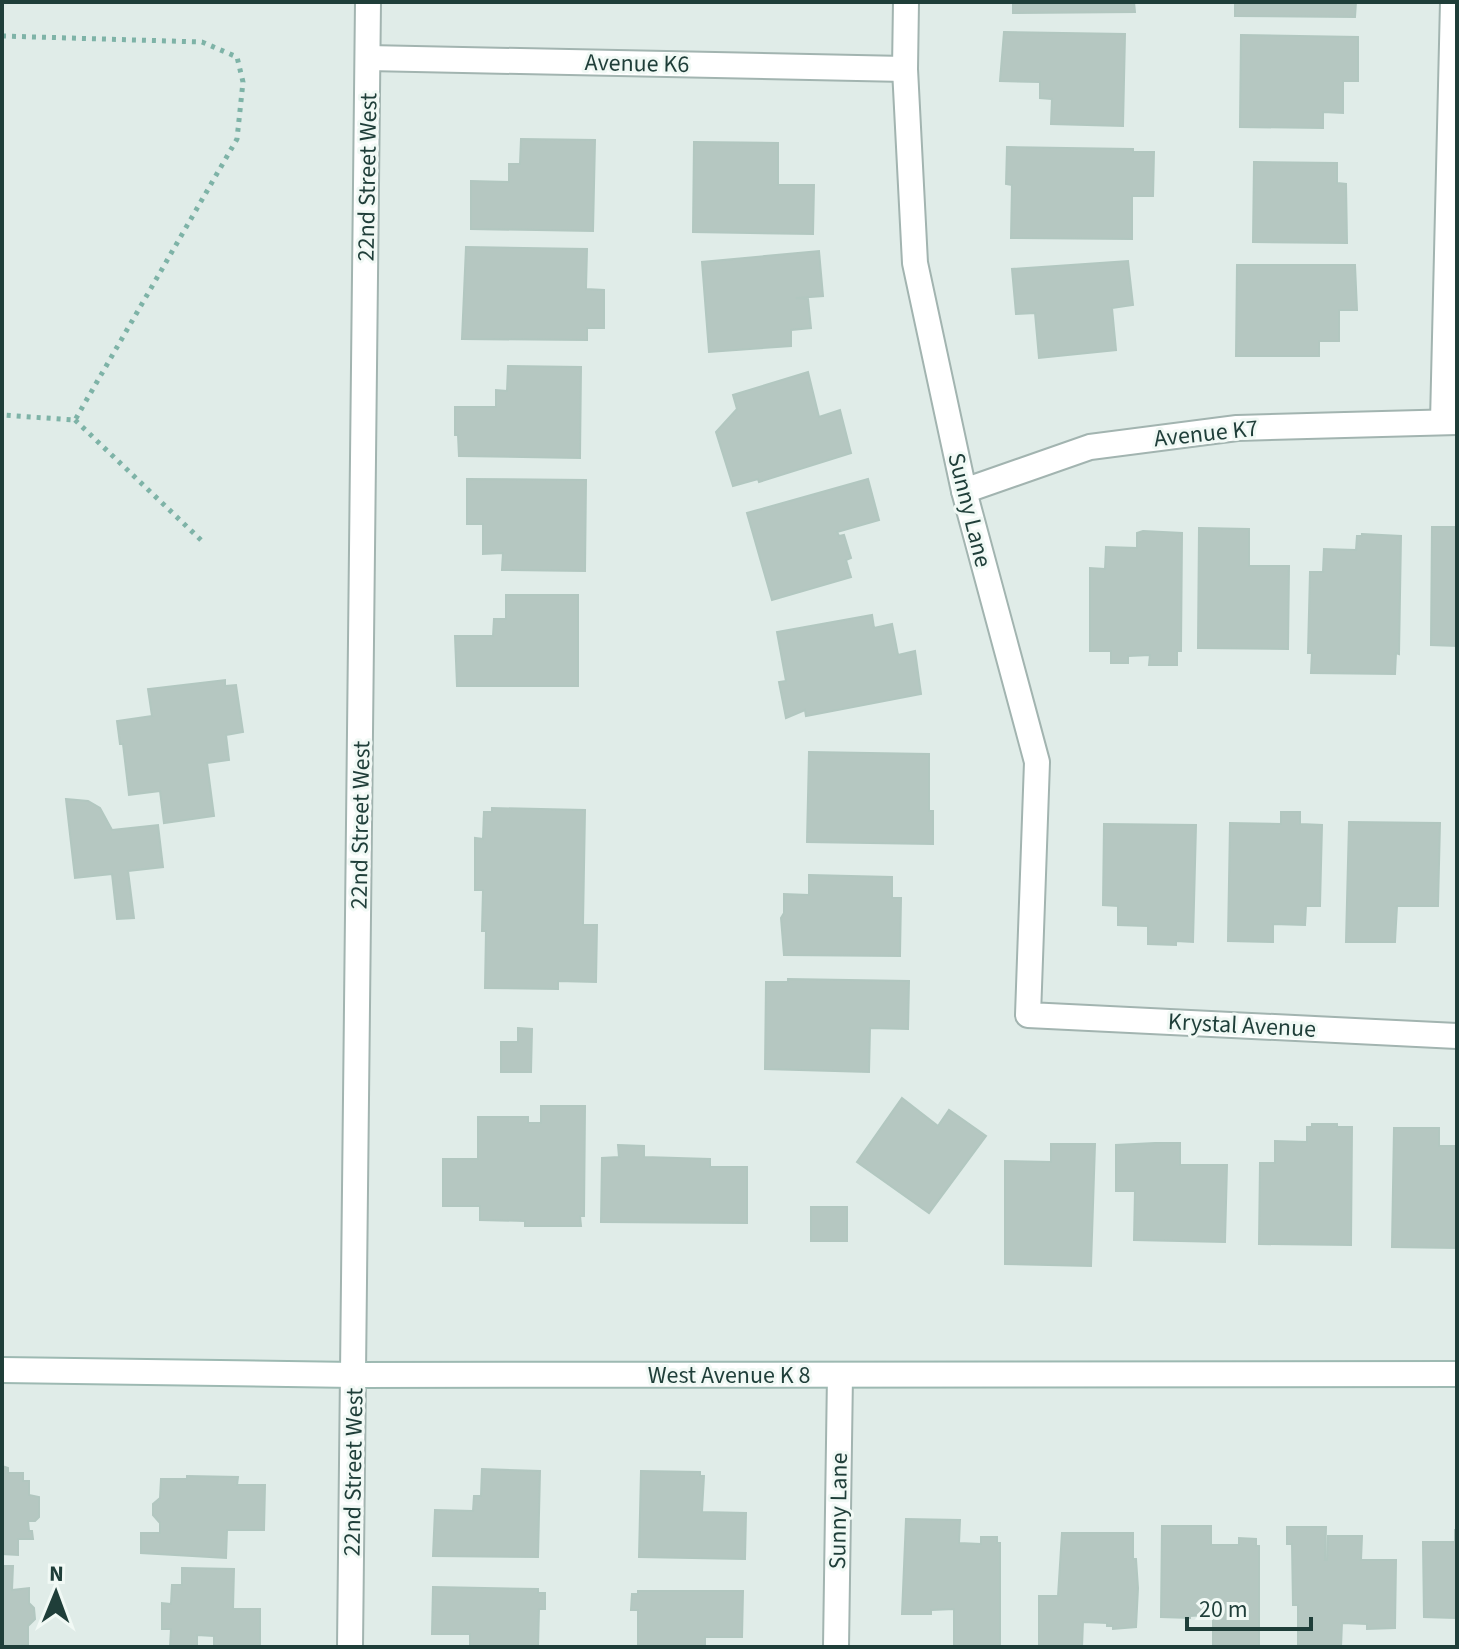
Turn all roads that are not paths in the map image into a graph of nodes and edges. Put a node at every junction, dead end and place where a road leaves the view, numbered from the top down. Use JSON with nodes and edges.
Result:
{"nodes":[{"id":1,"x":368,"y":2,"type":"edge"},
{"id":2,"x":906,"y":2,"type":"edge"},
{"id":3,"x":1453,"y":2,"type":"edge"},
{"id":4,"x":368,"y":58,"type":"junction"},
{"id":5,"x":905,"y":69,"type":"junction"},
{"id":6,"x":1450,"y":422,"type":"edge"},
{"id":7,"x":964,"y":491,"type":"junction"},
{"id":8,"x":1028,"y":1015,"type":"joint"},
{"id":9,"x":1457,"y":1036,"type":"edge"},
{"id":10,"x":2,"y":1370,"type":"edge"},
{"id":11,"x":1457,"y":1374,"type":"edge"},
{"id":12,"x":354,"y":1375,"type":"junction"},
{"id":13,"x":840,"y":1375,"type":"junction"},
{"id":14,"x":350,"y":1647,"type":"edge"},
{"id":15,"x":836,"y":1647,"type":"edge"}],
"edges":[{"from":1,"to":4,"type":"street","name":"22nd Street West"},
{"from":2,"to":5,"type":"street","name":"Sunny Lane"},
{"from":3,"to":6,"type":"street"},
{"from":4,"to":5,"type":"street","name":"Avenue K6"},
{"from":4,"to":12,"type":"street","name":"22nd Street West"},
{"from":5,"to":7,"type":"street","name":"Sunny Lane"},
{"from":6,"to":7,"type":"street","name":"Avenue K7"},
{"from":7,"to":8,"type":"street","name":"Sunny Lane"},
{"from":8,"to":9,"type":"street","name":"Krystal Avenue"},
{"from":10,"to":12,"type":"street","name":"West Avenue K 8"},
{"from":11,"to":13,"type":"street","name":"West Avenue K 8"},
{"from":12,"to":13,"type":"street","name":"West Avenue K 8"},
{"from":12,"to":14,"type":"street","name":"22nd Street West"},
{"from":13,"to":15,"type":"street","name":"Sunny Lane"}]}
